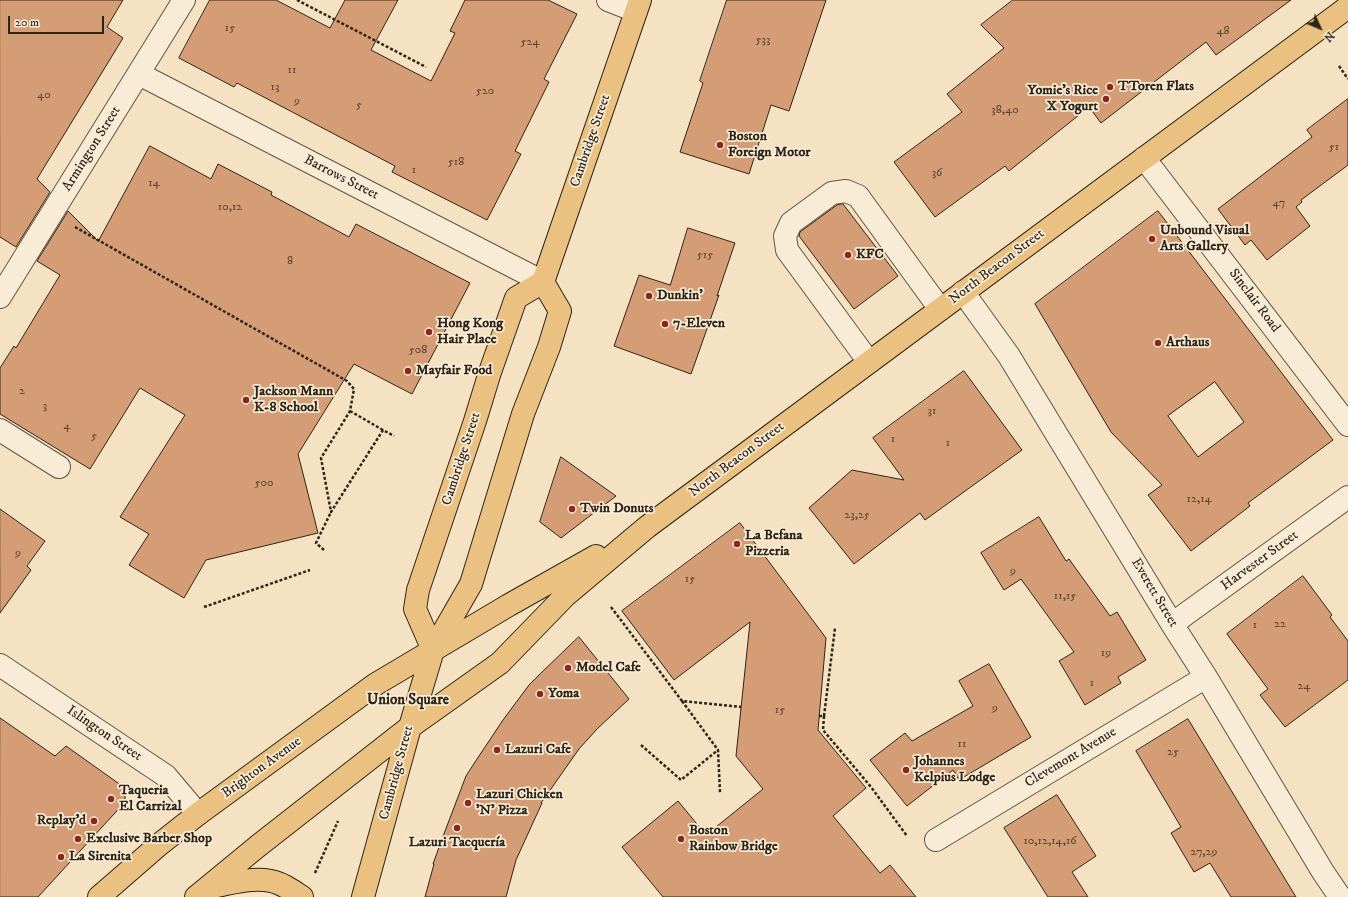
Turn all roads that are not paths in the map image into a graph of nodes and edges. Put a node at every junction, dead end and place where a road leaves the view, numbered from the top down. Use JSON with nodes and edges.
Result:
{"nodes":[{"id":1,"x":184,"y":0,"type":"edge"},
{"id":2,"x":608,"y":0,"type":"edge"},
{"id":3,"x":638,"y":6,"type":"edge"},
{"id":4,"x":1348,"y":7,"type":"edge"},
{"id":5,"x":139,"y":74,"type":"junction"},
{"id":6,"x":1144,"y":158,"type":"junction"},
{"id":7,"x":543,"y":282,"type":"junction"},
{"id":8,"x":963,"y":292,"type":"junction"},
{"id":9,"x":0,"y":297,"type":"edge"},
{"id":10,"x":940,"y":309,"type":"junction"},
{"id":11,"x":869,"y":362,"type":"junction"},
{"id":12,"x":1348,"y":425,"type":"edge"},
{"id":13,"x":0,"y":430,"type":"edge"},
{"id":14,"x":59,"y":467,"type":"dead end"},
{"id":15,"x":1348,"y":497,"type":"edge"},
{"id":16,"x":648,"y":527,"type":"junction"},
{"id":17,"x":1172,"y":624,"type":"junction"},
{"id":18,"x":433,"y":650,"type":"junction"},
{"id":19,"x":0,"y":665,"type":"edge"},
{"id":20,"x":1206,"y":677,"type":"junction"},
{"id":21,"x":410,"y":727,"type":"junction"},
{"id":22,"x":198,"y":814,"type":"junction"},
{"id":23,"x":936,"y":840,"type":"dead end"},
{"id":24,"x":200,"y":893,"type":"edge"},
{"id":25,"x":99,"y":897,"type":"edge"},
{"id":26,"x":302,"y":897,"type":"edge"},
{"id":27,"x":363,"y":897,"type":"edge"},
{"id":28,"x":1340,"y":897,"type":"edge"}],
"edges":[{"from":1,"to":5,"type":"street","name":"Armington Street"},
{"from":2,"to":3,"type":"street"},
{"from":3,"to":7,"type":"main road","name":"Cambridge Street"},
{"from":4,"to":6,"type":"main road","name":"North Beacon Street"},
{"from":5,"to":7,"type":"street","name":"Barrows Street"},
{"from":5,"to":9,"type":"street","name":"Armington Street"},
{"from":6,"to":8,"type":"main road","name":"North Beacon Street"},
{"from":6,"to":12,"type":"street","name":"Sinclair Road"},
{"from":7,"to":18,"type":"main road","name":"Cambridge Street"},
{"from":7,"to":18,"type":"main road","name":"Cambridge Street"},
{"from":8,"to":10,"type":"main road","name":"North Beacon Street"},
{"from":8,"to":17,"type":"street","name":"Everett Street"},
{"from":10,"to":11,"type":"main road","name":"North Beacon Street"},
{"from":10,"to":11,"type":"street"},
{"from":11,"to":16,"type":"main road","name":"North Beacon Street"},
{"from":13,"to":14,"type":"street"},
{"from":15,"to":17,"type":"street","name":"Harvester Street"},
{"from":16,"to":18,"type":"main road","name":"North Beacon Street"},
{"from":16,"to":21,"type":"main road","name":"North Beacon Street"},
{"from":17,"to":20,"type":"street","name":"Everett Street"},
{"from":18,"to":21,"type":"main road","name":"Cambridge Street"},
{"from":18,"to":22,"type":"main road","name":"Brighton Avenue"},
{"from":19,"to":22,"type":"street","name":"Islington Street"},
{"from":20,"to":23,"type":"street","name":"Clevemont Avenue"},
{"from":20,"to":28,"type":"street","name":"Everett Street"},
{"from":21,"to":24,"type":"main road"},
{"from":21,"to":27,"type":"main road","name":"Cambridge Street"},
{"from":22,"to":25,"type":"main road","name":"Brighton Avenue"},
{"from":24,"to":26,"type":"main road"}]}
